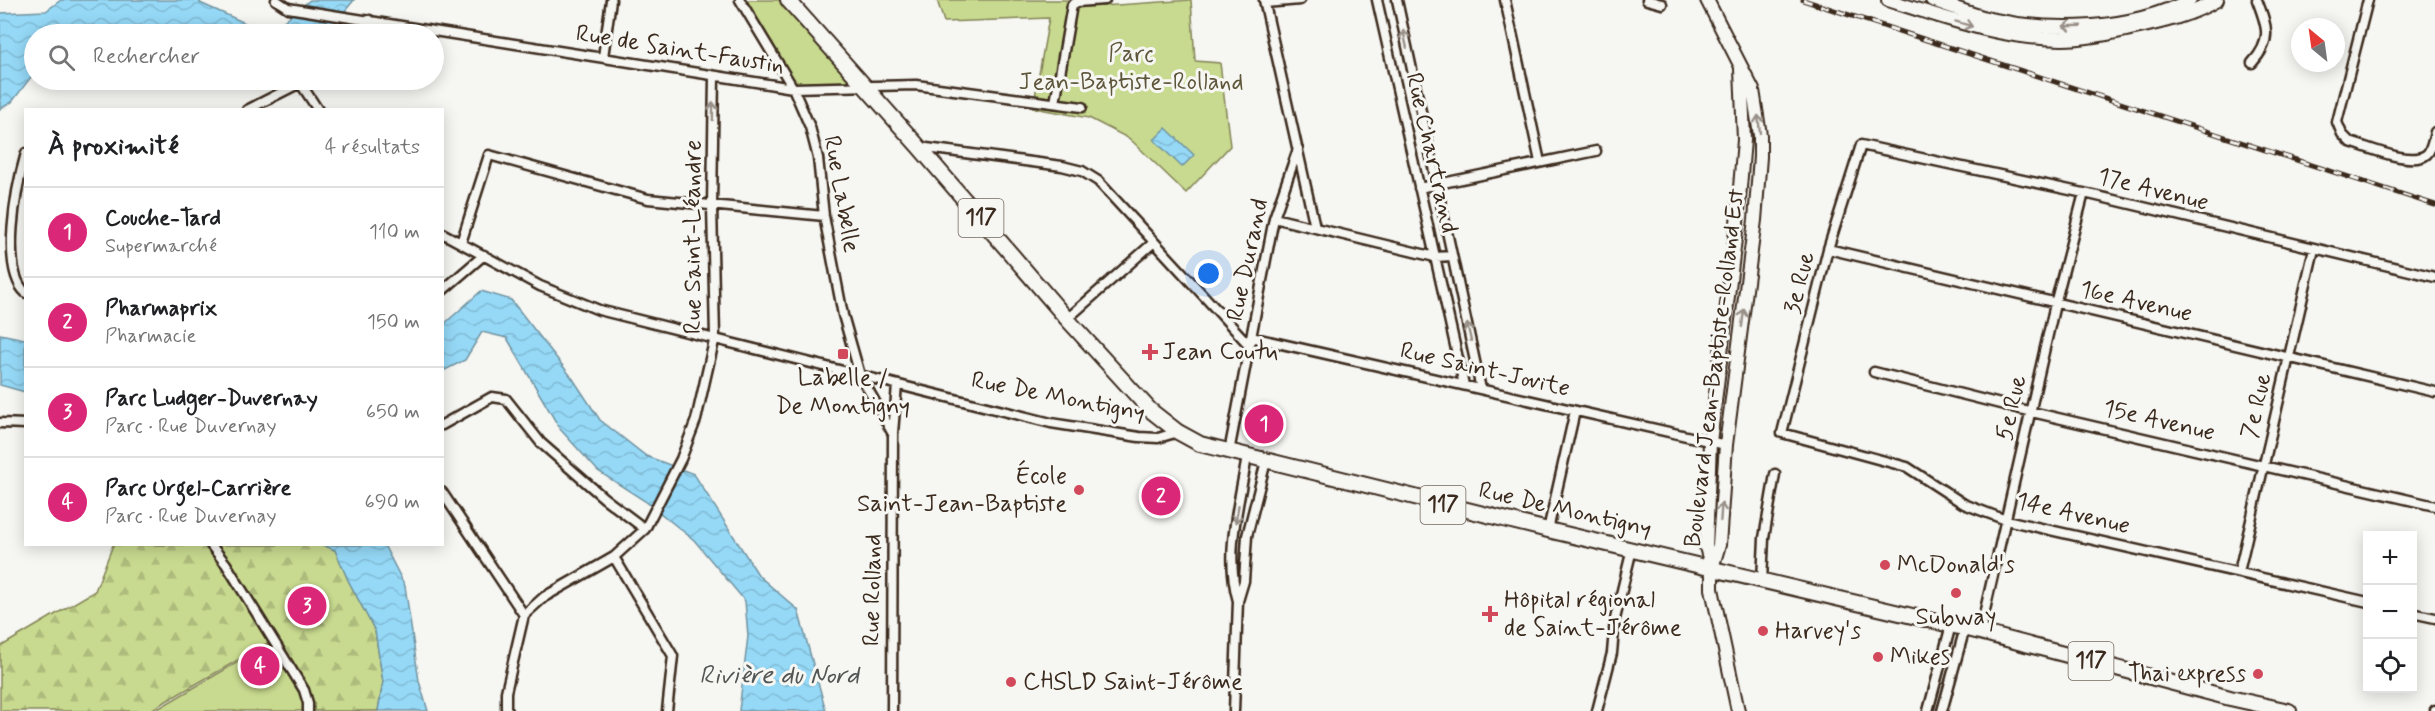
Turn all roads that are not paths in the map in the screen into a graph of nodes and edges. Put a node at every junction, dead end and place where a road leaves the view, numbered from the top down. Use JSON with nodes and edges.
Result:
{"nodes":[{"id":1,"x":276,"y":0,"type":"edge"},
{"id":2,"x":611,"y":0,"type":"edge"},
{"id":3,"x":740,"y":0,"type":"edge"},
{"id":4,"x":788,"y":0,"type":"edge"},
{"id":5,"x":1105,"y":0,"type":"edge"},
{"id":6,"x":1300,"y":0,"type":"edge"},
{"id":7,"x":1377,"y":0,"type":"edge"},
{"id":8,"x":1397,"y":0,"type":"edge"},
{"id":9,"x":1505,"y":0,"type":"edge"},
{"id":10,"x":1647,"y":0,"type":"edge"},
{"id":11,"x":1707,"y":0,"type":"edge"},
{"id":12,"x":1888,"y":0,"type":"edge"},
{"id":13,"x":1932,"y":0,"type":"edge"},
{"id":14,"x":2190,"y":0,"type":"edge"},
{"id":15,"x":2217,"y":0,"type":"edge"},
{"id":16,"x":2257,"y":0,"type":"edge"},
{"id":17,"x":2368,"y":0,"type":"edge"},
{"id":18,"x":1264,"y":2,"type":"edge"},
{"id":19,"x":1662,"y":4,"type":"dead end"},
{"id":20,"x":370,"y":20,"type":"junction"},
{"id":21,"x":365,"y":24,"type":"edge"},
{"id":22,"x":395,"y":24,"type":"edge"},
{"id":23,"x":444,"y":32,"type":"edge"},
{"id":24,"x":603,"y":57,"type":"junction"},
{"id":25,"x":2252,"y":63,"type":"dead end"},
{"id":26,"x":1741,"y":69,"type":"junction"},
{"id":27,"x":714,"y":76,"type":"junction"},
{"id":28,"x":864,"y":87,"type":"junction"},
{"id":29,"x":793,"y":88,"type":"junction"},
{"id":30,"x":287,"y":90,"type":"edge"},
{"id":31,"x":307,"y":90,"type":"edge"},
{"id":32,"x":1055,"y":103,"type":"junction"},
{"id":33,"x":1082,"y":107,"type":"dead end"},
{"id":34,"x":251,"y":108,"type":"edge"},
{"id":35,"x":317,"y":108,"type":"edge"},
{"id":36,"x":2435,"y":132,"type":"edge"},
{"id":37,"x":1862,"y":145,"type":"joint"},
{"id":38,"x":919,"y":147,"type":"junction"},
{"id":39,"x":1298,"y":149,"type":"junction"},
{"id":40,"x":1596,"y":151,"type":"dead end"},
{"id":41,"x":24,"y":160,"type":"edge"},
{"id":42,"x":1540,"y":162,"type":"junction"},
{"id":43,"x":1437,"y":184,"type":"junction"},
{"id":44,"x":1419,"y":188,"type":"junction"},
{"id":45,"x":2084,"y":193,"type":"junction"},
{"id":46,"x":712,"y":206,"type":"junction"},
{"id":47,"x":824,"y":216,"type":"junction"},
{"id":48,"x":1274,"y":218,"type":"junction"},
{"id":49,"x":1738,"y":218,"type":"junction"},
{"id":50,"x":1755,"y":220,"type":"junction"},
{"id":51,"x":1316,"y":227,"type":"junction"},
{"id":52,"x":444,"y":234,"type":"edge"},
{"id":53,"x":461,"y":243,"type":"junction"},
{"id":54,"x":1153,"y":243,"type":"junction"},
{"id":55,"x":1828,"y":249,"type":"junction"},
{"id":56,"x":2314,"y":249,"type":"junction"},
{"id":57,"x":484,"y":255,"type":"junction"},
{"id":58,"x":1452,"y":256,"type":"junction"},
{"id":59,"x":1435,"y":257,"type":"junction"},
{"id":60,"x":1731,"y":273,"type":"junction"},
{"id":61,"x":1748,"y":275,"type":"junction"},
{"id":62,"x":2435,"y":278,"type":"edge"},
{"id":63,"x":444,"y":289,"type":"edge"},
{"id":64,"x":24,"y":292,"type":"edge"},
{"id":65,"x":2055,"y":303,"type":"junction"},
{"id":66,"x":1464,"y":310,"type":"junction"},
{"id":67,"x":1448,"y":314,"type":"junction"},
{"id":68,"x":1067,"y":319,"type":"junction"},
{"id":69,"x":715,"y":337,"type":"junction"},
{"id":70,"x":1250,"y":341,"type":"junction"},
{"id":71,"x":2289,"y":358,"type":"junction"},
{"id":72,"x":1874,"y":372,"type":"dead end"},
{"id":73,"x":860,"y":375,"type":"junction"},
{"id":74,"x":897,"y":385,"type":"junction"},
{"id":75,"x":1464,"y":386,"type":"junction"},
{"id":76,"x":1482,"y":389,"type":"junction"},
{"id":77,"x":2435,"y":392,"type":"edge"},
{"id":78,"x":1575,"y":411,"type":"junction"},
{"id":79,"x":2032,"y":412,"type":"junction"},
{"id":80,"x":0,"y":423,"type":"edge"},
{"id":81,"x":24,"y":424,"type":"edge"},
{"id":82,"x":444,"y":424,"type":"edge"},
{"id":83,"x":1178,"y":432,"type":"junction"},
{"id":84,"x":1782,"y":433,"type":"joint"},
{"id":85,"x":893,"y":434,"type":"junction"},
{"id":86,"x":1710,"y":442,"type":"junction"},
{"id":87,"x":1726,"y":445,"type":"junction"},
{"id":88,"x":1229,"y":452,"type":"junction"},
{"id":89,"x":1247,"y":457,"type":"junction"},
{"id":90,"x":1266,"y":461,"type":"junction"},
{"id":91,"x":2263,"y":466,"type":"junction"},
{"id":92,"x":1775,"y":474,"type":"dead end"},
{"id":93,"x":444,"y":495,"type":"edge"},
{"id":94,"x":2435,"y":506,"type":"edge"},
{"id":95,"x":2006,"y":520,"type":"junction"},
{"id":96,"x":645,"y":529,"type":"junction"},
{"id":97,"x":1548,"y":530,"type":"junction"},
{"id":98,"x":212,"y":546,"type":"edge"},
{"id":99,"x":1632,"y":549,"type":"junction"},
{"id":100,"x":614,"y":556,"type":"junction"},
{"id":101,"x":1712,"y":569,"type":"junction"},
{"id":102,"x":2238,"y":572,"type":"junction"},
{"id":103,"x":1762,"y":581,"type":"junction"},
{"id":104,"x":1238,"y":601,"type":"junction"},
{"id":105,"x":2363,"y":601,"type":"edge"},
{"id":106,"x":2417,"y":614,"type":"edge"},
{"id":107,"x":525,"y":615,"type":"junction"},
{"id":108,"x":2435,"y":618,"type":"edge"},
{"id":109,"x":1958,"y":626,"type":"junction"},
{"id":110,"x":1980,"y":632,"type":"junction"},
{"id":111,"x":308,"y":711,"type":"edge"},
{"id":112,"x":508,"y":711,"type":"edge"},
{"id":113,"x":667,"y":711,"type":"edge"},
{"id":114,"x":891,"y":711,"type":"edge"},
{"id":115,"x":1234,"y":711,"type":"edge"},
{"id":116,"x":1597,"y":711,"type":"edge"},
{"id":117,"x":1738,"y":711,"type":"edge"},
{"id":118,"x":1928,"y":711,"type":"edge"},
{"id":119,"x":1942,"y":711,"type":"edge"},
{"id":120,"x":2289,"y":711,"type":"edge"}],
"edges":[{"from":1,"to":20,"type":"street","name":"Rue de Saint-Faustin"},
{"from":2,"to":24,"type":"street"},
{"from":3,"to":29,"type":"street","name":"Rue Labelle"},
{"from":4,"to":28,"type":"main road","number":"117"},
{"from":5,"to":32,"type":"street"},
{"from":6,"to":18,"type":"street"},
{"from":7,"to":44,"type":"street","name":"Rue Chartrand"},
{"from":43,"to":8,"type":"street","name":"Rue Chartrand","one_way":true},
{"from":9,"to":42,"type":"street"},
{"from":10,"to":19,"type":"street"},
{"from":11,"to":26,"type":"street","name":"Boulevard Jean-Baptiste-Rolland Est"},
{"from":12,"to":15,"type":"street","one_way":true},
{"from":14,"to":13,"type":"street","one_way":true},
{"from":16,"to":25,"type":"street"},
{"from":17,"to":36,"type":"street"},
{"from":18,"to":39,"type":"street","name":"Rue Durand"},
{"from":20,"to":21,"type":"street"},
{"from":20,"to":22,"type":"street","name":"Rue de Saint-Faustin"},
{"from":23,"to":24,"type":"street","name":"Rue de Saint-Faustin"},
{"from":24,"to":27,"type":"street","name":"Rue de Saint-Faustin"},
{"from":26,"to":49,"type":"street","name":"Boulevard Jean-Baptiste-Rolland Est"},
{"from":50,"to":26,"type":"street","name":"Boulevard Jean-Baptiste-Rolland Est","one_way":true},
{"from":27,"to":29,"type":"street","name":"Rue de Saint-Faustin"},
{"from":46,"to":27,"type":"street","name":"Rue Saint-Léandre","one_way":true},
{"from":28,"to":29,"type":"street","name":"Rue de Saint-Faustin"},
{"from":28,"to":32,"type":"street","name":"Rue de Saint-Faustin"},
{"from":28,"to":38,"type":"main road","number":"117"},
{"from":29,"to":47,"type":"street","name":"Rue Labelle"},
{"from":30,"to":34,"type":"street"},
{"from":31,"to":35,"type":"street"},
{"from":32,"to":33,"type":"street","name":"Rue de Saint-Faustin"},
{"from":37,"to":45,"type":"street","name":"17e Avenue"},
{"from":37,"to":55,"type":"street","name":"3e Rue"},
{"from":38,"to":54,"type":"street"},
{"from":38,"to":68,"type":"main road","number":"117"},
{"from":39,"to":48,"type":"street","name":"Rue Durand"},
{"from":39,"to":51,"type":"street","name":"Rue Durand"},
{"from":40,"to":42,"type":"street"},
{"from":41,"to":64,"type":"street"},
{"from":42,"to":43,"type":"street"},
{"from":43,"to":44,"type":"street"},
{"from":43,"to":58,"type":"street","name":"Rue Chartrand"},
{"from":44,"to":59,"type":"street","name":"Rue Chartrand"},
{"from":45,"to":56,"type":"street","name":"17e Avenue"},
{"from":45,"to":65,"type":"street","name":"5e Rue"},
{"from":46,"to":47,"type":"street"},
{"from":46,"to":53,"type":"street"},
{"from":46,"to":69,"type":"street","name":"Rue Saint-Léandre"},
{"from":47,"to":73,"type":"street","name":"Rue Labelle"},
{"from":48,"to":51,"type":"street"},
{"from":48,"to":70,"type":"street","name":"Rue Durand"},
{"from":49,"to":50,"type":"street"},
{"from":49,"to":60,"type":"street","name":"Boulevard Jean-Baptiste-Rolland Est"},
{"from":50,"to":61,"type":"street","name":"Boulevard Jean-Baptiste-Rolland Est"},
{"from":51,"to":59,"type":"street"},
{"from":52,"to":53,"type":"street","name":"Rue De Montigny"},
{"from":53,"to":57,"type":"street","name":"Rue De Montigny"},
{"from":54,"to":68,"type":"street"},
{"from":54,"to":70,"type":"street"},
{"from":55,"to":65,"type":"street","name":"16e Avenue"},
{"from":55,"to":84,"type":"street","name":"3e Rue"},
{"from":56,"to":62,"type":"street","name":"17e Avenue"},
{"from":56,"to":71,"type":"street","name":"7e Rue"},
{"from":57,"to":63,"type":"street"},
{"from":57,"to":69,"type":"street","name":"Rue De Montigny"},
{"from":58,"to":59,"type":"street"},
{"from":58,"to":66,"type":"street","name":"Rue Chartrand"},
{"from":59,"to":67,"type":"street","name":"Rue Chartrand"},
{"from":60,"to":61,"type":"street"},
{"from":60,"to":86,"type":"street","name":"Boulevard Jean-Baptiste-Rolland Est"},
{"from":87,"to":61,"type":"street","name":"Boulevard Jean-Baptiste-Rolland Est","one_way":true},
{"from":65,"to":71,"type":"street","name":"16e Avenue"},
{"from":65,"to":79,"type":"street","name":"5e Rue"},
{"from":66,"to":67,"type":"street"},
{"from":76,"to":66,"type":"street","name":"Rue Chartrand","one_way":true},
{"from":67,"to":75,"type":"street","name":"Rue Chartrand"},
{"from":68,"to":83,"type":"main road","number":"117"},
{"from":69,"to":73,"type":"street","name":"Rue De Montigny"},
{"from":69,"to":96,"type":"street","name":"Rue Saint-Léandre"},
{"from":70,"to":75,"type":"street","name":"Rue Saint-Jovite"},
{"from":70,"to":88,"type":"street","name":"Rue Durand"},
{"from":71,"to":77,"type":"street","name":"16e Avenue"},
{"from":71,"to":91,"type":"street","name":"7e Rue"},
{"from":72,"to":79,"type":"street","name":"15e Avenue"},
{"from":73,"to":74,"type":"street","name":"Rue De Montigny"},
{"from":73,"to":85,"type":"street","name":"Rue Rolland"},
{"from":74,"to":83,"type":"street","name":"Rue De Montigny"},
{"from":74,"to":85,"type":"street","name":"Rue Rolland"},
{"from":75,"to":76,"type":"street","name":"Rue Saint-Jovite"},
{"from":76,"to":78,"type":"street","name":"Rue Saint-Jovite"},
{"from":78,"to":86,"type":"street","name":"Rue Saint-Jovite"},
{"from":78,"to":97,"type":"street"},
{"from":79,"to":91,"type":"street","name":"15e Avenue"},
{"from":79,"to":95,"type":"street","name":"5e Rue"},
{"from":80,"to":81,"type":"street"},
{"from":82,"to":96,"type":"street"},
{"from":83,"to":88,"type":"main road","name":"Rue De Montigny","number":"117"},
{"from":84,"to":95,"type":"street","name":"14e Avenue"},
{"from":85,"to":114,"type":"street","name":"Rue Rolland"},
{"from":86,"to":87,"type":"street","name":"Rue Saint-Jovite"},
{"from":86,"to":101,"type":"street","name":"Boulevard Jean-Baptiste-Rolland Est"},
{"from":101,"to":87,"type":"street","name":"Boulevard Jean-Baptiste-Rolland Est","one_way":true},
{"from":88,"to":89,"type":"main road","name":"Rue De Montigny","number":"117"},
{"from":89,"to":90,"type":"main road","name":"Rue De Montigny","number":"117"},
{"from":89,"to":104,"type":"street","one_way":true},
{"from":90,"to":97,"type":"main road","name":"Rue De Montigny","number":"117"},
{"from":90,"to":104,"type":"street"},
{"from":91,"to":94,"type":"street","name":"15e Avenue"},
{"from":91,"to":102,"type":"street","name":"7e Rue"},
{"from":92,"to":103,"type":"street"},
{"from":93,"to":107,"type":"street"},
{"from":95,"to":102,"type":"street","name":"14e Avenue"},
{"from":95,"to":110,"type":"street","name":"5e Rue"},
{"from":96,"to":100,"type":"street","name":"Rue Saint-Léandre"},
{"from":97,"to":99,"type":"main road","name":"Rue De Montigny","number":"117"},
{"from":98,"to":111,"type":"street"},
{"from":99,"to":101,"type":"main road","name":"Rue De Montigny","number":"117"},
{"from":99,"to":116,"type":"street"},
{"from":100,"to":107,"type":"street","name":"Rue Saint-Léandre"},
{"from":100,"to":113,"type":"street"},
{"from":101,"to":103,"type":"main road","number":"117"},
{"from":101,"to":117,"type":"street"},
{"from":102,"to":105,"type":"street","name":"14e Avenue"},
{"from":103,"to":109,"type":"main road","number":"117"},
{"from":104,"to":115,"type":"street"},
{"from":106,"to":108,"type":"street"},
{"from":107,"to":112,"type":"street"},
{"from":109,"to":110,"type":"main road","number":"117"},
{"from":109,"to":118,"type":"street"},
{"from":109,"to":119,"type":"street"},
{"from":110,"to":120,"type":"main road","number":"117"}]}
